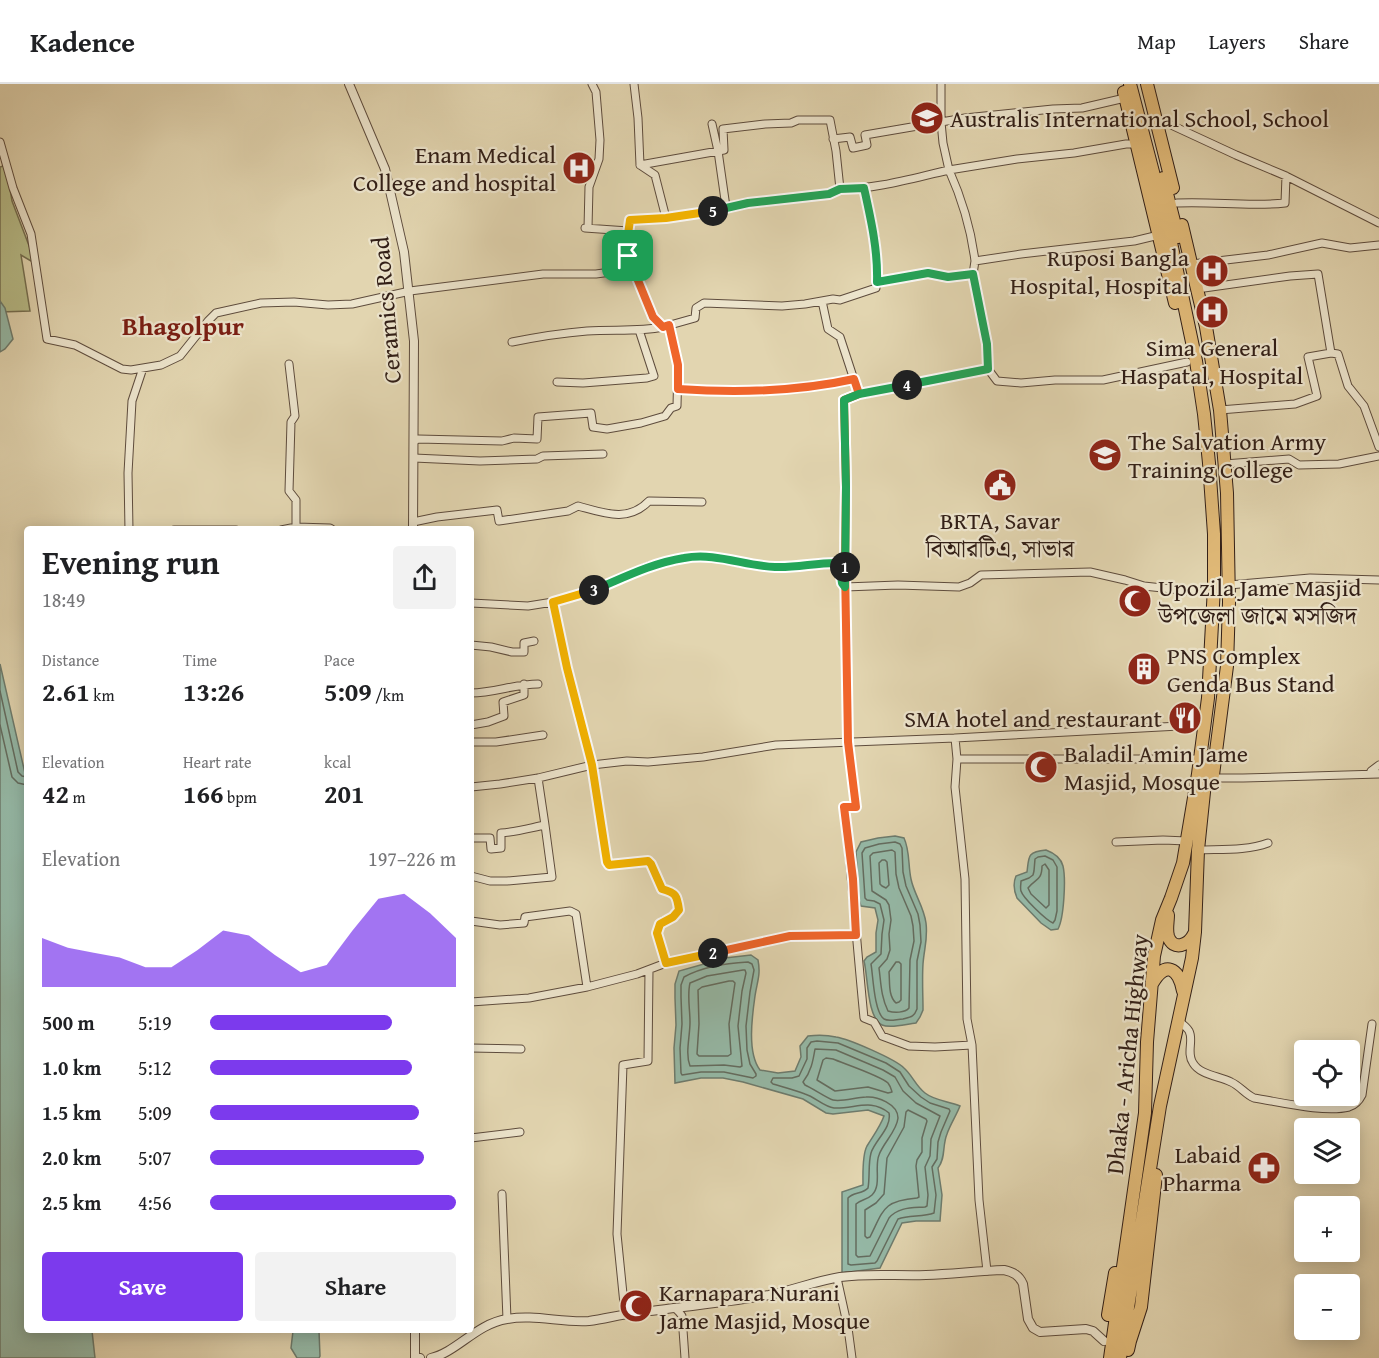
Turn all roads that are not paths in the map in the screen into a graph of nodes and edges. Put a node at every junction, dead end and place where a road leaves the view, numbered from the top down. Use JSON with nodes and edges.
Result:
{"nodes":[{"id":1,"x":349,"y":84,"type":"edge"},
{"id":2,"x":592,"y":84,"type":"edge"},
{"id":3,"x":634,"y":84,"type":"edge"},
{"id":4,"x":941,"y":84,"type":"edge"},
{"id":5,"x":1122,"y":84,"type":"edge"},
{"id":6,"x":1130,"y":84,"type":"edge"},
{"id":7,"x":1139,"y":84,"type":"edge"},
{"id":8,"x":1147,"y":84,"type":"edge"},
{"id":9,"x":1125,"y":98,"type":"junction"},
{"id":10,"x":1155,"y":118,"type":"junction"},
{"id":11,"x":941,"y":122,"type":"junction"},
{"id":12,"x":712,"y":124,"type":"dead end"},
{"id":13,"x":833,"y":139,"type":"junction"},
{"id":14,"x":0,"y":142,"type":"edge"},
{"id":15,"x":1136,"y":144,"type":"junction"},
{"id":16,"x":718,"y":151,"type":"junction"},
{"id":17,"x":640,"y":165,"type":"junction"},
{"id":18,"x":949,"y":170,"type":"junction"},
{"id":19,"x":1286,"y":176,"type":"junction"},
{"id":20,"x":864,"y":188,"type":"junction"},
{"id":21,"x":840,"y":189,"type":"junction"},
{"id":22,"x":1177,"y":203,"type":"junction"},
{"id":23,"x":726,"y":207,"type":"dead end"},
{"id":24,"x":666,"y":218,"type":"junction"},
{"id":25,"x":1379,"y":223,"type":"edge"},
{"id":26,"x":628,"y":231,"type":"junction"},
{"id":27,"x":1159,"y":235,"type":"junction"},
{"id":28,"x":1379,"y":245,"type":"edge"},
{"id":29,"x":975,"y":261,"type":"junction"},
{"id":30,"x":1191,"y":264,"type":"junction"},
{"id":31,"x":633,"y":269,"type":"junction"},
{"id":32,"x":973,"y":274,"type":"junction"},
{"id":33,"x":877,"y":282,"type":"junction"},
{"id":34,"x":1197,"y":289,"type":"junction"},
{"id":35,"x":410,"y":291,"type":"junction"},
{"id":36,"x":822,"y":301,"type":"junction"},
{"id":37,"x":666,"y":326,"type":"junction"},
{"id":38,"x":639,"y":330,"type":"junction"},
{"id":39,"x":512,"y":342,"type":"dead end"},
{"id":40,"x":1330,"y":352,"type":"junction"},
{"id":41,"x":1187,"y":363,"type":"junction"},
{"id":42,"x":289,"y":364,"type":"dead end"},
{"id":43,"x":143,"y":368,"type":"junction"},
{"id":44,"x":988,"y":369,"type":"junction"},
{"id":45,"x":854,"y":379,"type":"junction"},
{"id":46,"x":557,"y":382,"type":"dead end"},
{"id":47,"x":678,"y":389,"type":"junction"},
{"id":48,"x":859,"y":394,"type":"junction"},
{"id":49,"x":1220,"y":410,"type":"junction"},
{"id":50,"x":414,"y":441,"type":"junction"},
{"id":51,"x":1379,"y":447,"type":"edge"},
{"id":52,"x":603,"y":454,"type":"dead end"},
{"id":53,"x":1379,"y":456,"type":"edge"},
{"id":54,"x":414,"y":458,"type":"junction"},
{"id":55,"x":1225,"y":464,"type":"junction"},
{"id":56,"x":702,"y":502,"type":"dead end"},
{"id":57,"x":129,"y":526,"type":"edge"},
{"id":58,"x":296,"y":526,"type":"edge"},
{"id":59,"x":413,"y":526,"type":"edge"},
{"id":60,"x":1379,"y":580,"type":"edge"},
{"id":61,"x":1229,"y":585,"type":"junction"},
{"id":62,"x":845,"y":587,"type":"junction"},
{"id":63,"x":1207,"y":590,"type":"junction"},
{"id":64,"x":553,"y":602,"type":"junction"},
{"id":65,"x":474,"y":603,"type":"edge"},
{"id":66,"x":534,"y":641,"type":"dead end"},
{"id":67,"x":474,"y":645,"type":"edge"},
{"id":68,"x":524,"y":684,"type":"junction"},
{"id":69,"x":538,"y":684,"type":"dead end"},
{"id":70,"x":474,"y":693,"type":"edge"},
{"id":71,"x":474,"y":724,"type":"edge"},
{"id":72,"x":1198,"y":724,"type":"junction"},
{"id":73,"x":543,"y":735,"type":"dead end"},
{"id":74,"x":956,"y":738,"type":"junction"},
{"id":75,"x":474,"y":742,"type":"edge"},
{"id":76,"x":848,"y":742,"type":"junction"},
{"id":77,"x":957,"y":759,"type":"junction"},
{"id":78,"x":1194,"y":759,"type":"junction"},
{"id":79,"x":592,"y":765,"type":"junction"},
{"id":80,"x":1379,"y":765,"type":"edge"},
{"id":81,"x":1371,"y":771,"type":"junction"},
{"id":82,"x":1379,"y":777,"type":"edge"},
{"id":83,"x":538,"y":778,"type":"junction"},
{"id":84,"x":1213,"y":778,"type":"junction"},
{"id":85,"x":474,"y":787,"type":"edge"},
{"id":86,"x":1191,"y":810,"type":"junction"},
{"id":87,"x":545,"y":825,"type":"junction"},
{"id":88,"x":1200,"y":834,"type":"junction"},
{"id":89,"x":474,"y":838,"type":"edge"},
{"id":90,"x":1187,"y":841,"type":"junction"},
{"id":91,"x":1116,"y":842,"type":"dead end"},
{"id":92,"x":1268,"y":843,"type":"dead end"},
{"id":93,"x":1198,"y":850,"type":"junction"},
{"id":94,"x":474,"y":877,"type":"edge"},
{"id":95,"x":1171,"y":898,"type":"junction"},
{"id":96,"x":474,"y":921,"type":"edge"},
{"id":97,"x":1195,"y":933,"type":"junction"},
{"id":98,"x":856,"y":935,"type":"junction"},
{"id":99,"x":666,"y":963,"type":"junction"},
{"id":100,"x":649,"y":970,"type":"junction"},
{"id":101,"x":1151,"y":985,"type":"junction"},
{"id":102,"x":587,"y":987,"type":"junction"},
{"id":103,"x":1184,"y":998,"type":"junction"},
{"id":104,"x":474,"y":1002,"type":"edge"},
{"id":105,"x":1179,"y":1021,"type":"junction"},
{"id":106,"x":1372,"y":1024,"type":"dead end"},
{"id":107,"x":972,"y":1045,"type":"junction"},
{"id":108,"x":474,"y":1048,"type":"edge"},
{"id":109,"x":521,"y":1049,"type":"dead end"},
{"id":110,"x":1160,"y":1106,"type":"junction"},
{"id":111,"x":1145,"y":1113,"type":"junction"},
{"id":112,"x":520,"y":1132,"type":"dead end"},
{"id":113,"x":474,"y":1138,"type":"edge"},
{"id":114,"x":502,"y":1194,"type":"dead end"},
{"id":115,"x":987,"y":1271,"type":"junction"},
{"id":116,"x":837,"y":1278,"type":"junction"},
{"id":117,"x":675,"y":1308,"type":"junction"},
{"id":118,"x":625,"y":1314,"type":"junction"},
{"id":119,"x":507,"y":1319,"type":"junction"},
{"id":120,"x":416,"y":1333,"type":"edge"},
{"id":121,"x":1104,"y":1341,"type":"junction"},
{"id":122,"x":417,"y":1357,"type":"edge"},
{"id":123,"x":431,"y":1358,"type":"edge"},
{"id":124,"x":685,"y":1358,"type":"edge"},
{"id":125,"x":852,"y":1358,"type":"edge"},
{"id":126,"x":1101,"y":1358,"type":"edge"},
{"id":127,"x":1110,"y":1358,"type":"edge"},
{"id":128,"x":1120,"y":1358,"type":"edge"},
{"id":129,"x":1127,"y":1358,"type":"edge"}],
"edges":[{"from":1,"to":35,"type":"street","name":"Ceramics Road"},
{"from":2,"to":26,"type":"street"},
{"from":3,"to":17,"type":"street"},
{"from":4,"to":11,"type":"street"},
{"from":5,"to":9,"type":"highway"},
{"from":6,"to":86,"type":"highway","name":"Dhaka - Aricha Highway"},
{"from":7,"to":88,"type":"highway","name":"Dhaka - Aricha Highway"},
{"from":8,"to":10,"type":"highway"},
{"from":9,"to":11,"type":"street"},
{"from":9,"to":15,"type":"highway"},
{"from":10,"to":19,"type":"street"},
{"from":10,"to":22,"type":"highway"},
{"from":11,"to":13,"type":"street"},
{"from":11,"to":18,"type":"street"},
{"from":12,"to":16,"type":"street"},
{"from":13,"to":16,"type":"street"},
{"from":13,"to":21,"type":"street"},
{"from":14,"to":43,"type":"street"},
{"from":15,"to":18,"type":"street"},
{"from":15,"to":27,"type":"highway"},
{"from":16,"to":17,"type":"street"},
{"from":16,"to":23,"type":"street"},
{"from":17,"to":24,"type":"street"},
{"from":18,"to":20,"type":"street"},
{"from":18,"to":29,"type":"street"},
{"from":19,"to":22,"type":"street"},
{"from":19,"to":25,"type":"street"},
{"from":20,"to":21,"type":"street"},
{"from":20,"to":33,"type":"street"},
{"from":21,"to":24,"type":"street"},
{"from":22,"to":30,"type":"highway"},
{"from":24,"to":26,"type":"street"},
{"from":26,"to":31,"type":"street"},
{"from":27,"to":29,"type":"street"},
{"from":27,"to":41,"type":"highway"},
{"from":28,"to":30,"type":"street"},
{"from":29,"to":32,"type":"street"},
{"from":30,"to":34,"type":"highway"},
{"from":31,"to":35,"type":"street"},
{"from":31,"to":37,"type":"street"},
{"from":32,"to":33,"type":"street"},
{"from":32,"to":44,"type":"street"},
{"from":33,"to":36,"type":"street"},
{"from":34,"to":40,"type":"street"},
{"from":34,"to":49,"type":"highway"},
{"from":35,"to":43,"type":"street"},
{"from":35,"to":50,"type":"street","name":"Ceramics Road"},
{"from":36,"to":37,"type":"street"},
{"from":36,"to":45,"type":"street"},
{"from":37,"to":38,"type":"street"},
{"from":37,"to":47,"type":"street"},
{"from":38,"to":39,"type":"street"},
{"from":38,"to":46,"type":"street"},
{"from":40,"to":49,"type":"street"},
{"from":40,"to":51,"type":"street"},
{"from":41,"to":44,"type":"street"},
{"from":41,"to":63,"type":"highway"},
{"from":42,"to":58,"type":"street"},
{"from":43,"to":57,"type":"street"},
{"from":44,"to":48,"type":"street"},
{"from":45,"to":47,"type":"street"},
{"from":45,"to":48,"type":"street"},
{"from":47,"to":50,"type":"street"},
{"from":48,"to":62,"type":"street"},
{"from":49,"to":55,"type":"highway"},
{"from":50,"to":54,"type":"street","name":"Ceramics Road"},
{"from":52,"to":54,"type":"street"},
{"from":53,"to":55,"type":"street"},
{"from":54,"to":59,"type":"street","name":"Ceramics Road"},
{"from":55,"to":61,"type":"highway"},
{"from":56,"to":59,"type":"street"},
{"from":60,"to":61,"type":"street"},
{"from":61,"to":84,"type":"highway"},
{"from":62,"to":63,"type":"street"},
{"from":62,"to":64,"type":"street"},
{"from":62,"to":76,"type":"street"},
{"from":63,"to":72,"type":"highway"},
{"from":64,"to":65,"type":"street"},
{"from":64,"to":79,"type":"street"},
{"from":66,"to":67,"type":"street"},
{"from":68,"to":69,"type":"street"},
{"from":68,"to":70,"type":"street"},
{"from":68,"to":71,"type":"street"},
{"from":72,"to":74,"type":"street"},
{"from":72,"to":78,"type":"highway"},
{"from":73,"to":75,"type":"street"},
{"from":74,"to":76,"type":"street"},
{"from":74,"to":77,"type":"street"},
{"from":76,"to":79,"type":"street"},
{"from":76,"to":98,"type":"street"},
{"from":77,"to":78,"type":"street"},
{"from":77,"to":107,"type":"street"},
{"from":78,"to":86,"type":"highway"},
{"from":79,"to":83,"type":"street"},
{"from":79,"to":99,"type":"street"},
{"from":80,"to":81,"type":"street"},
{"from":81,"to":82,"type":"street"},
{"from":81,"to":84,"type":"street"},
{"from":83,"to":85,"type":"street"},
{"from":83,"to":87,"type":"street"},
{"from":84,"to":88,"type":"highway"},
{"from":86,"to":90,"type":"highway","name":"Dhaka - Aricha Highway"},
{"from":87,"to":89,"type":"street"},
{"from":87,"to":94,"type":"street"},
{"from":88,"to":93,"type":"highway","name":"Dhaka - Aricha Highway"},
{"from":90,"to":91,"type":"street"},
{"from":90,"to":95,"type":"highway","name":"Dhaka - Aricha Highway"},
{"from":92,"to":93,"type":"street"},
{"from":93,"to":97,"type":"highway","name":"Dhaka - Aricha Highway"},
{"from":95,"to":97,"type":"highway"},
{"from":95,"to":101,"type":"highway","name":"Dhaka - Aricha Highway"},
{"from":96,"to":102,"type":"street"},
{"from":97,"to":103,"type":"highway","name":"Dhaka - Aricha Highway"},
{"from":98,"to":99,"type":"street"},
{"from":98,"to":107,"type":"street"},
{"from":99,"to":100,"type":"street"},
{"from":100,"to":102,"type":"street"},
{"from":100,"to":118,"type":"street"},
{"from":101,"to":103,"type":"highway"},
{"from":101,"to":111,"type":"highway","name":"Dhaka - Aricha Highway"},
{"from":102,"to":104,"type":"street"},
{"from":103,"to":105,"type":"highway","name":"Dhaka - Aricha Highway"},
{"from":105,"to":106,"type":"street"},
{"from":105,"to":110,"type":"highway","name":"Dhaka - Aricha Highway"},
{"from":107,"to":115,"type":"street"},
{"from":108,"to":109,"type":"street"},
{"from":110,"to":128,"type":"highway","name":"Dhaka - Aricha Highway"},
{"from":110,"to":129,"type":"highway"},
{"from":111,"to":121,"type":"highway"},
{"from":111,"to":127,"type":"highway","name":"Dhaka - Aricha Highway"},
{"from":112,"to":113,"type":"street"},
{"from":114,"to":119,"type":"street"},
{"from":115,"to":116,"type":"street"},
{"from":115,"to":121,"type":"street"},
{"from":116,"to":117,"type":"street"},
{"from":116,"to":125,"type":"street"},
{"from":117,"to":118,"type":"street"},
{"from":117,"to":124,"type":"street"},
{"from":118,"to":119,"type":"street"},
{"from":119,"to":123,"type":"street"},
{"from":120,"to":122,"type":"street"},
{"from":121,"to":126,"type":"highway"}]}
